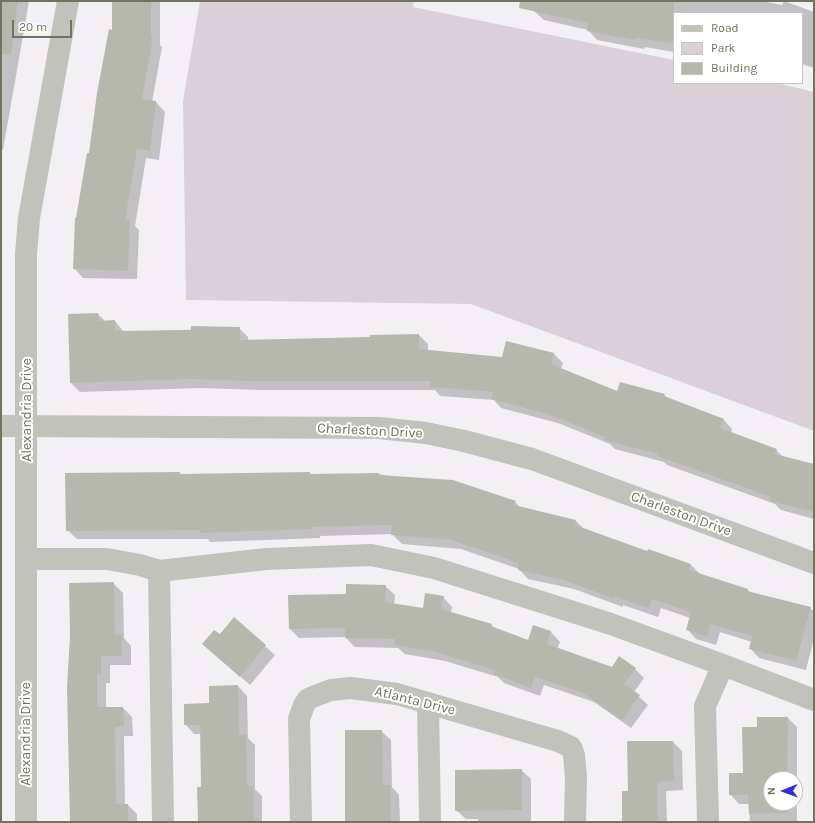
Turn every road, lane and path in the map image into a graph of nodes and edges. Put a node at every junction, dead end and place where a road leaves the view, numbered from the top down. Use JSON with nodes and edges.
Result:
{"nodes":[{"id":1,"x":68,"y":1,"type":"edge"},
{"id":2,"x":1,"y":426,"type":"edge"},
{"id":3,"x":27,"y":426,"type":"junction"},
{"id":4,"x":27,"y":559,"type":"junction"},
{"id":5,"x":814,"y":563,"type":"edge"},
{"id":6,"x":158,"y":571,"type":"junction"},
{"id":7,"x":723,"y":665,"type":"junction"},
{"id":8,"x":814,"y":700,"type":"edge"},
{"id":9,"x":428,"y":703,"type":"junction"},
{"id":10,"x":26,"y":822,"type":"edge"},
{"id":11,"x":163,"y":822,"type":"edge"},
{"id":12,"x":301,"y":822,"type":"edge"},
{"id":13,"x":430,"y":822,"type":"edge"},
{"id":14,"x":575,"y":822,"type":"edge"},
{"id":15,"x":708,"y":822,"type":"edge"}],
"edges":[{"from":1,"to":3,"type":"street","name":"Alexandria Drive"},
{"from":2,"to":3,"type":"street","name":"Charleston Drive"},
{"from":3,"to":4,"type":"street","name":"Alexandria Drive"},
{"from":3,"to":5,"type":"street","name":"Charleston Drive"},
{"from":4,"to":6,"type":"street"},
{"from":4,"to":10,"type":"street","name":"Alexandria Drive"},
{"from":6,"to":7,"type":"street"},
{"from":6,"to":11,"type":"street"},
{"from":7,"to":8,"type":"street"},
{"from":7,"to":15,"type":"street"},
{"from":9,"to":12,"type":"street","name":"Atlanta Drive"},
{"from":9,"to":13,"type":"street"},
{"from":9,"to":14,"type":"street","name":"Atlanta Drive"}]}
